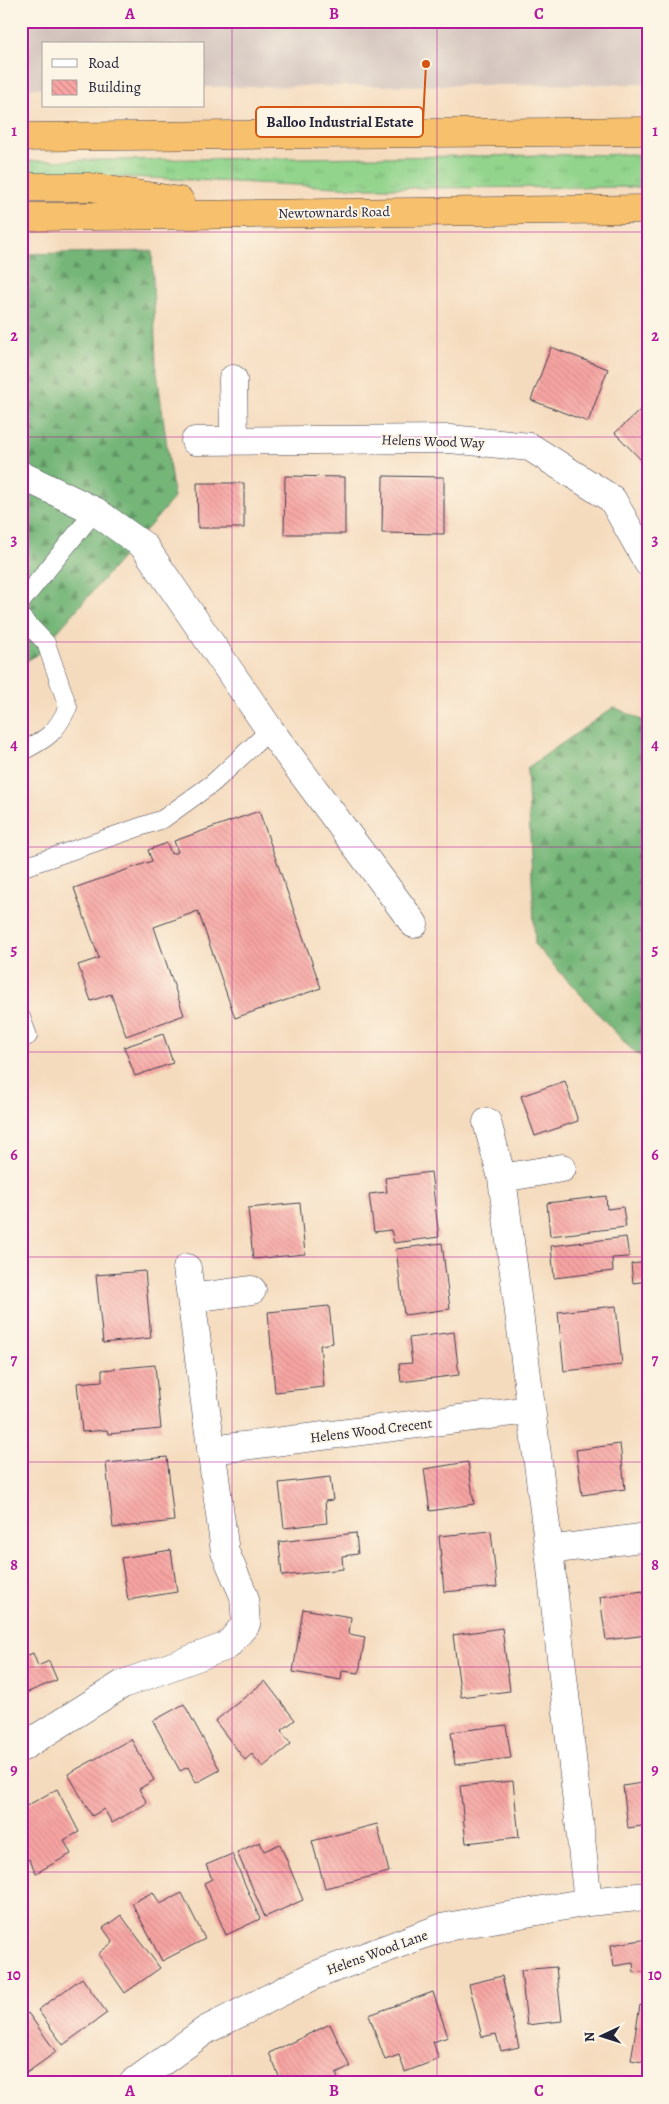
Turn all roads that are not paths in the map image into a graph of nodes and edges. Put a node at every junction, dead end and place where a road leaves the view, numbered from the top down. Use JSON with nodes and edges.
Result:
{"nodes":[{"id":1,"x":648,"y":131,"type":"edge"},
{"id":2,"x":21,"y":137,"type":"edge"},
{"id":3,"x":21,"y":187,"type":"edge"},
{"id":4,"x":648,"y":209,"type":"edge"},
{"id":5,"x":251,"y":213,"type":"junction"},
{"id":6,"x":21,"y":217,"type":"edge"},
{"id":7,"x":233,"y":379,"type":"dead end"},
{"id":8,"x":195,"y":440,"type":"dead end"},
{"id":9,"x":234,"y":440,"type":"junction"},
{"id":10,"x":21,"y":475,"type":"edge"},
{"id":11,"x":95,"y":511,"type":"junction"},
{"id":12,"x":648,"y":563,"type":"edge"},
{"id":13,"x":21,"y":602,"type":"edge"},
{"id":14,"x":21,"y":616,"type":"edge"},
{"id":15,"x":270,"y":730,"type":"junction"},
{"id":16,"x":21,"y":752,"type":"edge"},
{"id":17,"x":21,"y":868,"type":"edge"},
{"id":18,"x":414,"y":924,"type":"dead end"},
{"id":19,"x":21,"y":1017,"type":"edge"},
{"id":20,"x":28,"y":1036,"type":"dead end"},
{"id":21,"x":486,"y":1122,"type":"dead end"},
{"id":22,"x":562,"y":1168,"type":"dead end"},
{"id":23,"x":502,"y":1178,"type":"junction"},
{"id":24,"x":187,"y":1268,"type":"dead end"},
{"id":25,"x":252,"y":1290,"type":"dead end"},
{"id":26,"x":191,"y":1298,"type":"junction"},
{"id":27,"x":530,"y":1410,"type":"junction"},
{"id":28,"x":211,"y":1450,"type":"junction"},
{"id":29,"x":648,"y":1538,"type":"edge"},
{"id":30,"x":549,"y":1550,"type":"junction"},
{"id":31,"x":21,"y":1748,"type":"edge"},
{"id":32,"x":648,"y":1896,"type":"edge"},
{"id":33,"x":588,"y":1902,"type":"junction"},
{"id":34,"x":133,"y":2083,"type":"edge"}],
"edges":[{"from":1,"to":2,"type":"highway"},
{"from":3,"to":5,"type":"highway"},
{"from":4,"to":5,"type":"highway","name":"Newtownards Road"},
{"from":5,"to":6,"type":"highway","name":"Newtownards Road"},
{"from":7,"to":9,"type":"street"},
{"from":8,"to":9,"type":"street","name":"Helens Wood Way"},
{"from":9,"to":12,"type":"street","name":"Helens Wood Way"},
{"from":10,"to":11,"type":"street"},
{"from":11,"to":13,"type":"lane"},
{"from":11,"to":15,"type":"street"},
{"from":14,"to":16,"type":"lane"},
{"from":15,"to":17,"type":"lane"},
{"from":15,"to":18,"type":"street"},
{"from":19,"to":20,"type":"lane"},
{"from":21,"to":23,"type":"street"},
{"from":22,"to":23,"type":"street"},
{"from":23,"to":27,"type":"street"},
{"from":24,"to":26,"type":"street"},
{"from":25,"to":26,"type":"street"},
{"from":26,"to":28,"type":"street"},
{"from":27,"to":28,"type":"street","name":"Helens Wood Crecent"},
{"from":27,"to":30,"type":"street"},
{"from":28,"to":31,"type":"street"},
{"from":29,"to":30,"type":"street"},
{"from":30,"to":33,"type":"street"},
{"from":32,"to":33,"type":"street","name":"Helens Wood Lane"},
{"from":33,"to":34,"type":"street","name":"Helens Wood Lane"}]}
